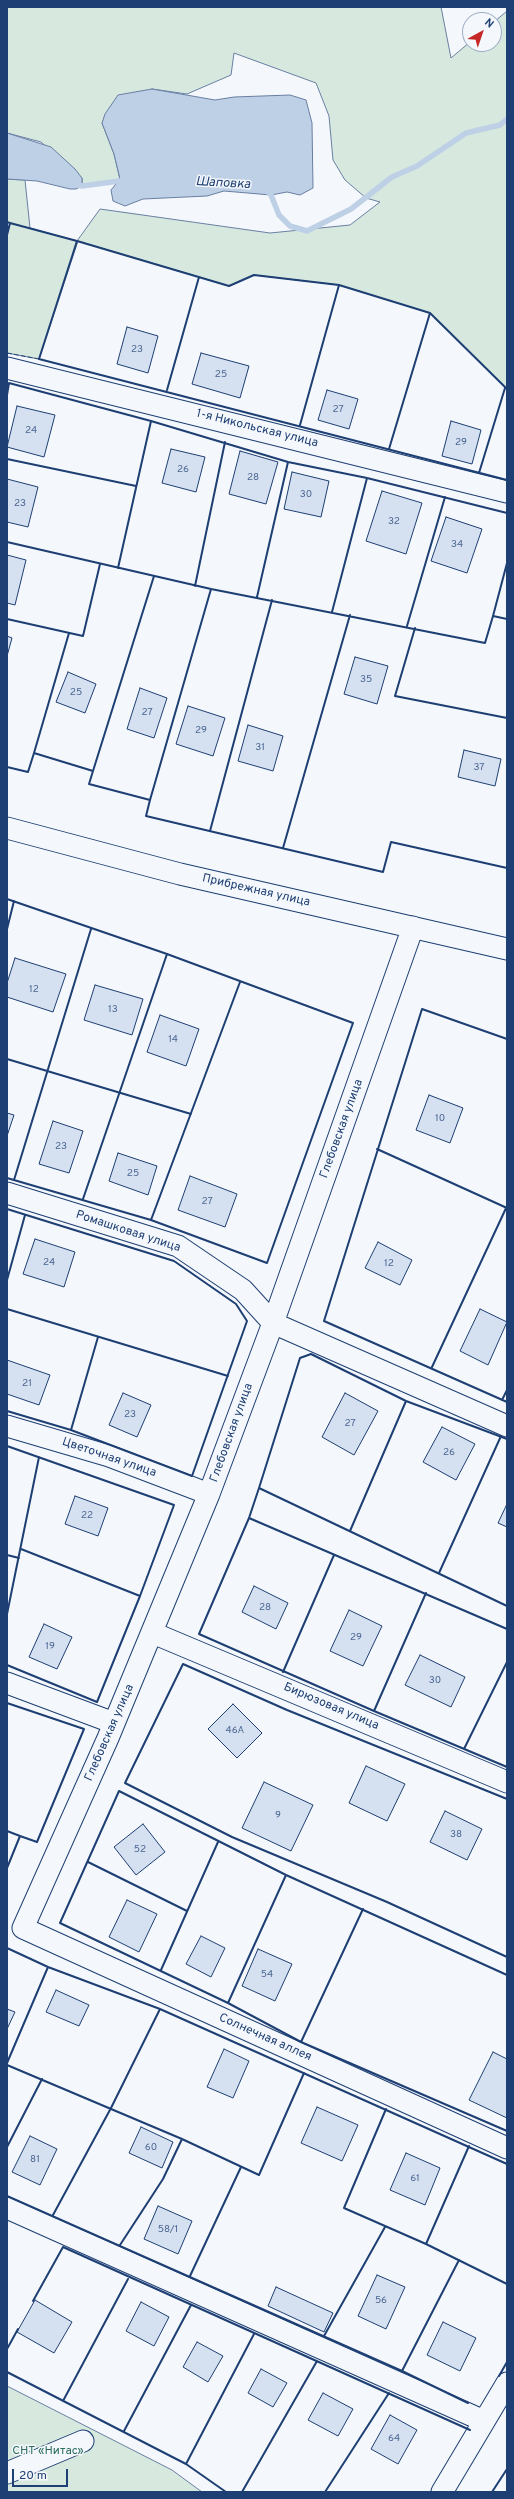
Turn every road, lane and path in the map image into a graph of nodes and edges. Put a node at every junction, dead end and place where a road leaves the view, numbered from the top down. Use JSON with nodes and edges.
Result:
{"nodes":[{"id":1,"x":7,"y":368,"type":"edge"},
{"id":2,"x":507,"y":492,"type":"edge"},
{"id":3,"x":7,"y":828,"type":"edge"},
{"id":4,"x":413,"y":927,"type":"junction"},
{"id":5,"x":507,"y":949,"type":"edge"},
{"id":6,"x":7,"y":1193,"type":"edge"},
{"id":7,"x":273,"y":1323,"type":"junction"},
{"id":8,"x":7,"y":1426,"type":"edge"},
{"id":9,"x":507,"y":1426,"type":"edge"},
{"id":10,"x":210,"y":1494,"type":"junction"},
{"id":11,"x":154,"y":1633,"type":"junction"},
{"id":12,"x":7,"y":1682,"type":"edge"},
{"id":13,"x":114,"y":1723,"type":"junction"},
{"id":14,"x":507,"y":1782,"type":"edge"},
{"id":15,"x":23,"y":1928,"type":"joint"},
{"id":16,"x":507,"y":2148,"type":"edge"},
{"id":17,"x":7,"y":2208,"type":"edge"},
{"id":18,"x":507,"y":2383,"type":"edge"},
{"id":19,"x":484,"y":2421,"type":"junction"},
{"id":20,"x":83,"y":2441,"type":"dead end"},
{"id":21,"x":7,"y":2473,"type":"edge"},
{"id":22,"x":442,"y":2492,"type":"edge"}],
"edges":[{"from":1,"to":2,"type":"street","name":"1-я Никольская улица"},
{"from":3,"to":4,"type":"street","name":"Прибрежная улица"},
{"from":4,"to":5,"type":"street","name":"Прибрежная улица"},
{"from":4,"to":7,"type":"street","name":"Глебовская улица"},
{"from":6,"to":7,"type":"street","name":"Ромашковая улица"},
{"from":7,"to":9,"type":"street"},
{"from":7,"to":10,"type":"street","name":"Глебовская улица"},
{"from":8,"to":10,"type":"street","name":"Цветочная улица"},
{"from":10,"to":11,"type":"street","name":"Глебовская улица"},
{"from":11,"to":13,"type":"street","name":"Глебовская улица"},
{"from":11,"to":14,"type":"street","name":"Бирюзовая улица"},
{"from":12,"to":13,"type":"street"},
{"from":13,"to":15,"type":"street","name":"Глебовская улица"},
{"from":15,"to":16,"type":"street","name":"Солнечная аллея"},
{"from":17,"to":19,"type":"street"},
{"from":18,"to":19,"type":"street"},
{"from":19,"to":22,"type":"street"},
{"from":20,"to":21,"type":"street"}]}
